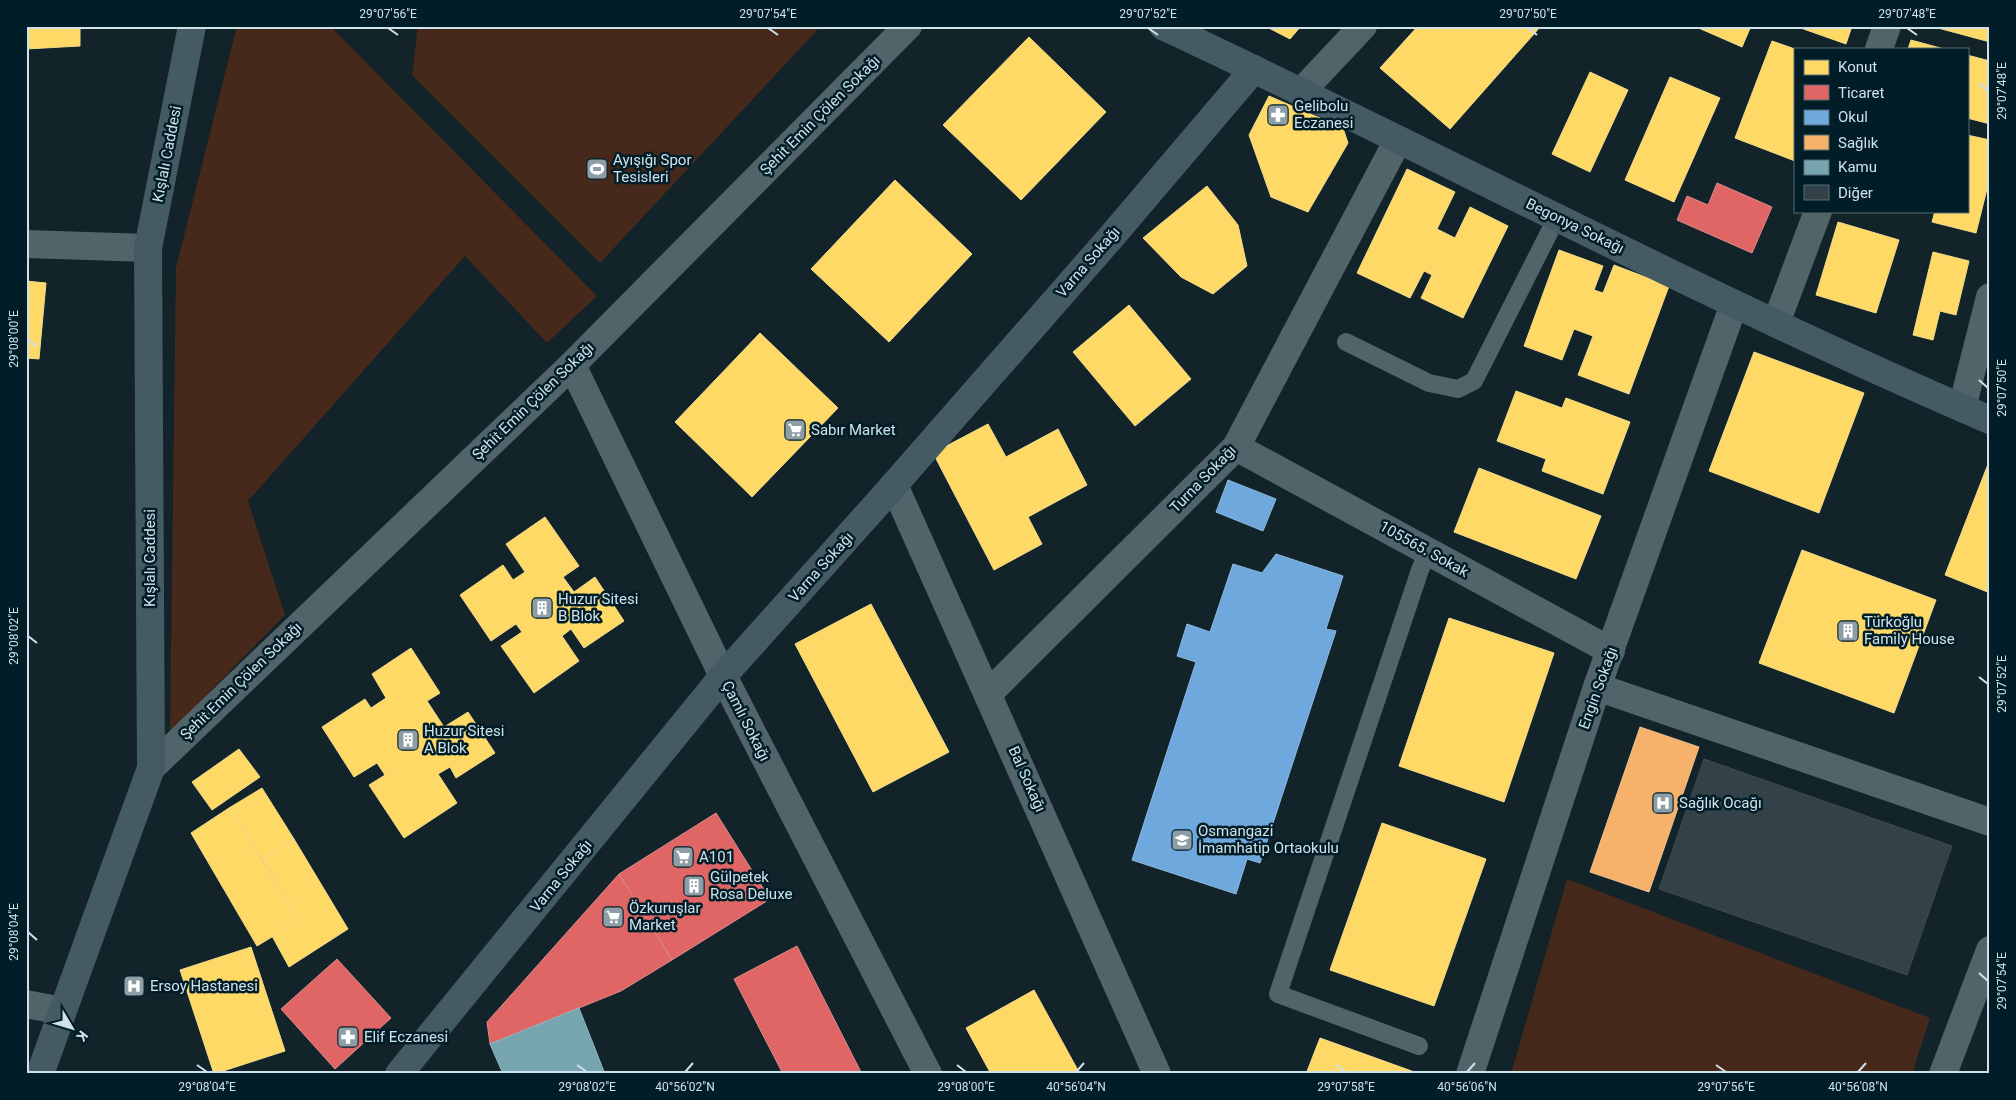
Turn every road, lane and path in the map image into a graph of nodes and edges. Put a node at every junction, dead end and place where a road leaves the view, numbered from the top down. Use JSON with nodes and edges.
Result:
{"nodes":[{"id":1,"x":192,"y":26,"type":"edge"},
{"id":2,"x":908,"y":26,"type":"edge"},
{"id":3,"x":1163,"y":26,"type":"edge"},
{"id":4,"x":1363,"y":26,"type":"edge"},
{"id":5,"x":1887,"y":26,"type":"edge"},
{"id":6,"x":1879,"y":48,"type":"edge"},
{"id":7,"x":1254,"y":69,"type":"junction"},
{"id":8,"x":1301,"y":92,"type":"junction"},
{"id":9,"x":1398,"y":140,"type":"junction"},
{"id":10,"x":1818,"y":212,"type":"edge"},
{"id":11,"x":1557,"y":218,"type":"junction"},
{"id":12,"x":26,"y":244,"type":"edge"},
{"id":13,"x":148,"y":248,"type":"junction"},
{"id":14,"x":1990,"y":297,"type":"edge"},
{"id":15,"x":1734,"y":304,"type":"junction"},
{"id":16,"x":1776,"y":323,"type":"junction"},
{"id":17,"x":1346,"y":342,"type":"dead end"},
{"id":18,"x":572,"y":365,"type":"junction"},
{"id":19,"x":1962,"y":408,"type":"junction"},
{"id":20,"x":1990,"y":420,"type":"edge"},
{"id":21,"x":1236,"y":447,"type":"junction"},
{"id":22,"x":894,"y":485,"type":"junction"},
{"id":23,"x":1428,"y":551,"type":"junction"},
{"id":24,"x":1611,"y":651,"type":"junction"},
{"id":25,"x":723,"y":676,"type":"junction"},
{"id":26,"x":1598,"y":687,"type":"junction"},
{"id":27,"x":989,"y":693,"type":"junction"},
{"id":28,"x":151,"y":768,"type":"junction"},
{"id":29,"x":1990,"y":822,"type":"edge"},
{"id":30,"x":1990,"y":950,"type":"edge"},
{"id":31,"x":26,"y":1004,"type":"edge"},
{"id":32,"x":62,"y":1012,"type":"junction"},
{"id":33,"x":1419,"y":1046,"type":"dead end"},
{"id":34,"x":405,"y":1071,"type":"edge"},
{"id":35,"x":40,"y":1074,"type":"edge"},
{"id":36,"x":928,"y":1074,"type":"edge"},
{"id":37,"x":1157,"y":1074,"type":"edge"},
{"id":38,"x":1470,"y":1074,"type":"edge"},
{"id":39,"x":1943,"y":1074,"type":"edge"}],
"edges":[{"from":1,"to":13,"type":"street","name":"Kışlalı Caddesi"},
{"from":2,"to":18,"type":"street","name":"Şehit Emin Çölen Sokağı"},
{"from":3,"to":7,"type":"street","name":"Begonya Sokağı"},
{"from":4,"to":8,"type":"street"},
{"from":5,"to":6,"type":"street"},
{"from":7,"to":8,"type":"street","name":"Begonya Sokağı"},
{"from":7,"to":22,"type":"street","name":"Varna Sokağı"},
{"from":8,"to":9,"type":"street","name":"Begonya Sokağı"},
{"from":9,"to":11,"type":"street","name":"Begonya Sokağı"},
{"from":9,"to":21,"type":"street","name":"Turna Sokağı"},
{"from":10,"to":16,"type":"street"},
{"from":11,"to":15,"type":"street","name":"Begonya Sokağı"},
{"from":11,"to":17,"type":"lane"},
{"from":12,"to":13,"type":"street"},
{"from":13,"to":28,"type":"street","name":"Kışlalı Caddesi"},
{"from":14,"to":19,"type":"street"},
{"from":15,"to":16,"type":"street","name":"Begonya Sokağı"},
{"from":15,"to":24,"type":"street","name":"Engin Sokağı"},
{"from":16,"to":19,"type":"street","name":"Begonya Sokağı"},
{"from":18,"to":25,"type":"street","name":"Çamlı Sokağı"},
{"from":18,"to":28,"type":"street","name":"Şehit Emin Çölen Sokağı"},
{"from":19,"to":20,"type":"street","name":"Begonya Sokağı"},
{"from":21,"to":23,"type":"street","name":"105565. Sokak"},
{"from":21,"to":27,"type":"street","name":"Turna Sokağı"},
{"from":22,"to":25,"type":"street","name":"Varna Sokağı"},
{"from":22,"to":27,"type":"street","name":"Bal Sokağı"},
{"from":23,"to":24,"type":"street","name":"105565. Sokak"},
{"from":23,"to":33,"type":"lane"},
{"from":24,"to":26,"type":"street","name":"Engin Sokağı"},
{"from":25,"to":34,"type":"street","name":"Varna Sokağı"},
{"from":25,"to":36,"type":"street","name":"Çamlı Sokağı"},
{"from":26,"to":29,"type":"street"},
{"from":26,"to":38,"type":"street","name":"Engin Sokağı"},
{"from":27,"to":37,"type":"street","name":"Bal Sokağı"},
{"from":28,"to":32,"type":"street","name":"Kışlalı Caddesi"},
{"from":30,"to":39,"type":"street"},
{"from":31,"to":32,"type":"street"},
{"from":32,"to":35,"type":"street","name":"Kışlalı Caddesi"}]}
